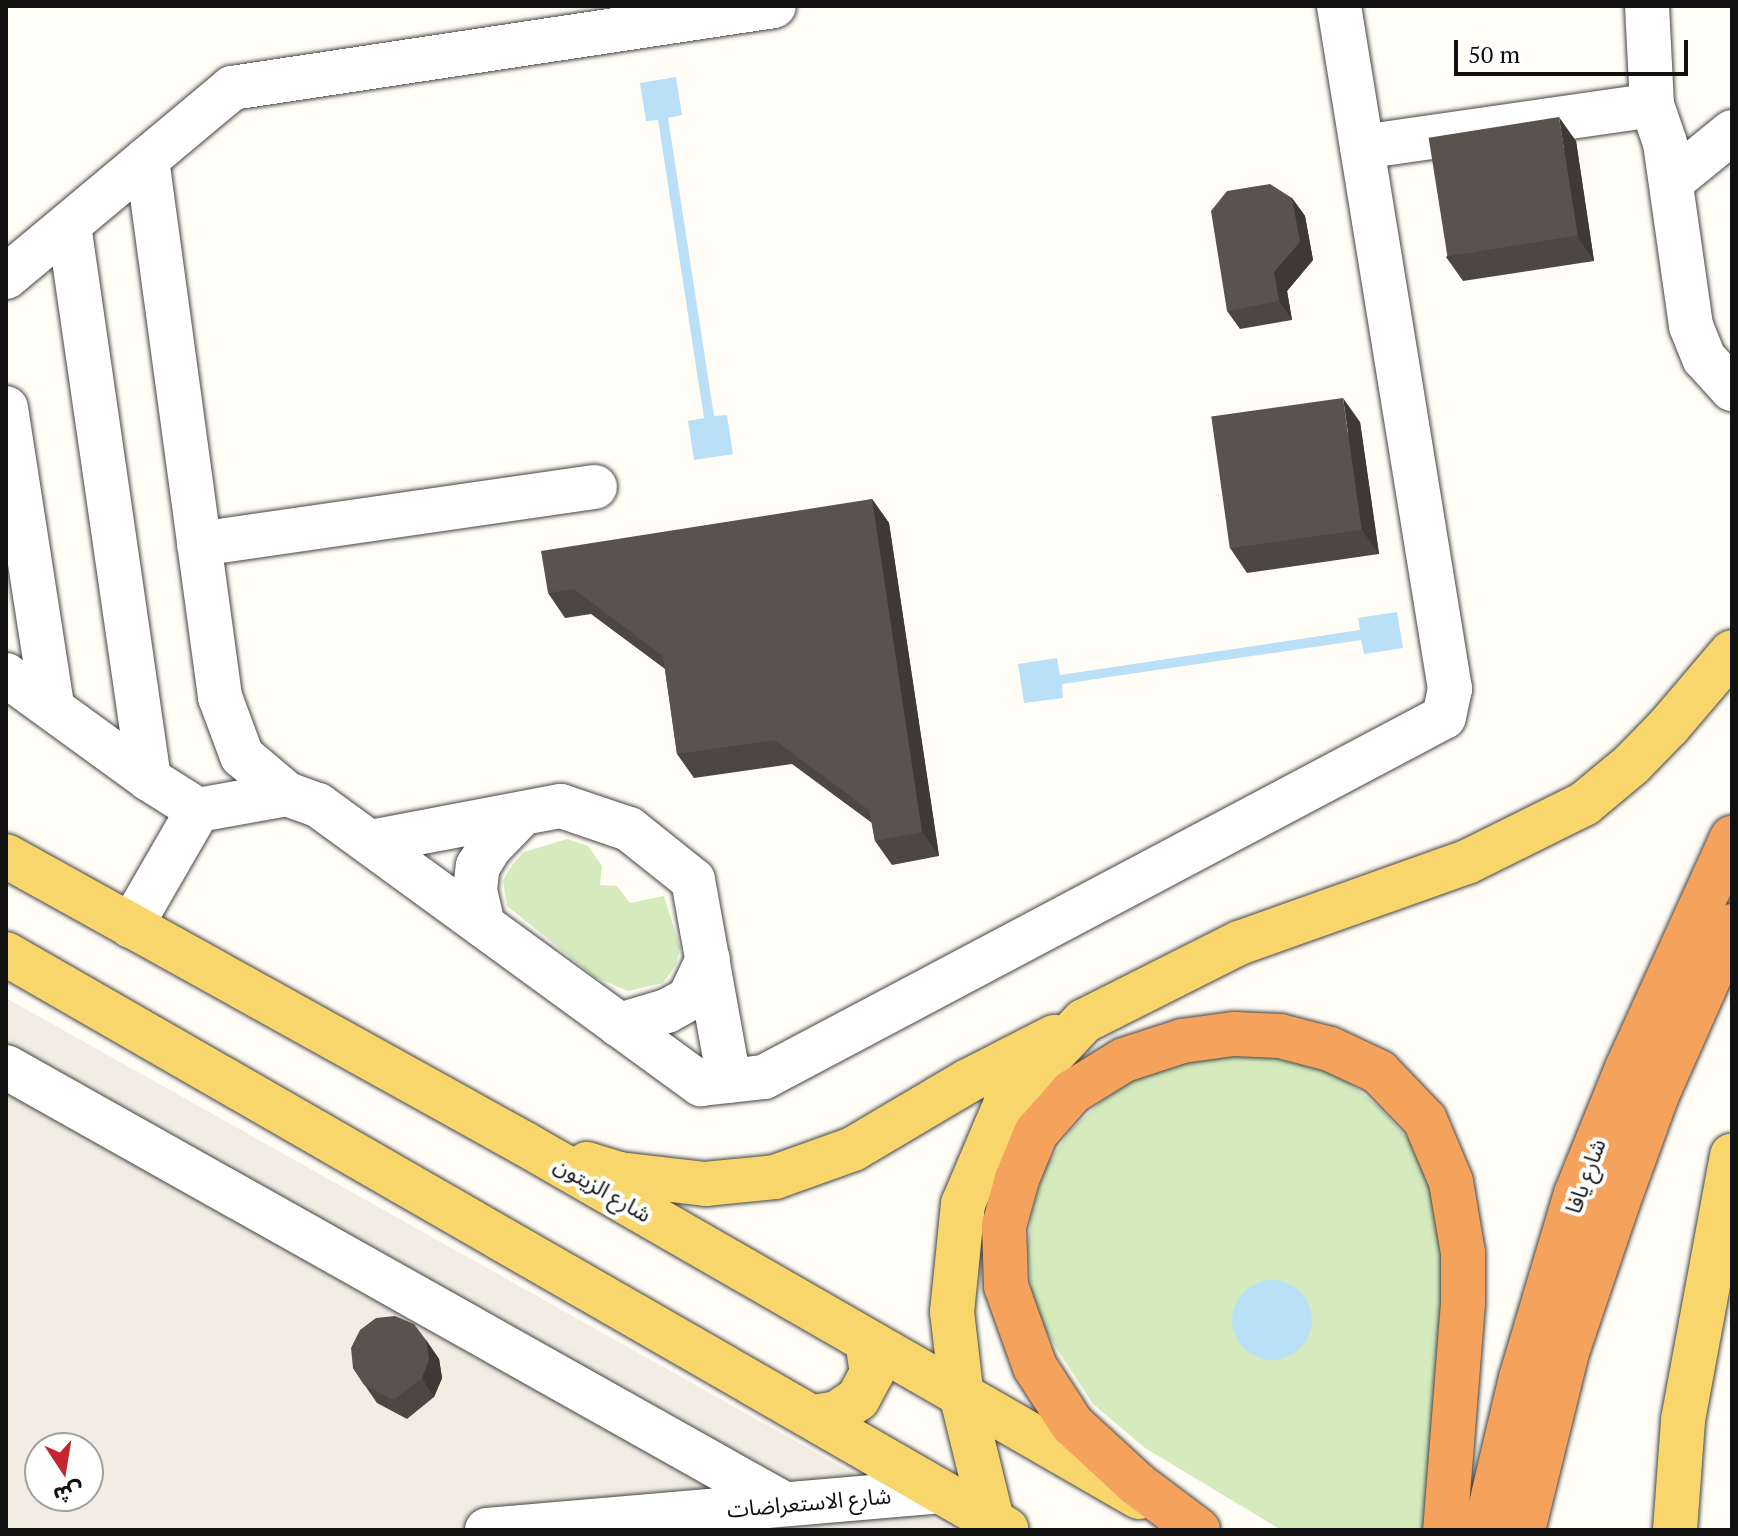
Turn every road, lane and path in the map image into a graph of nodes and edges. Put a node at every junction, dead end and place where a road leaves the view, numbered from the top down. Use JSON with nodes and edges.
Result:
{"nodes":[{"id":1,"x":774,"y":6,"type":"edge"},
{"id":2,"x":1339,"y":6,"type":"edge"},
{"id":3,"x":1647,"y":6,"type":"edge"},
{"id":4,"x":1652,"y":105,"type":"junction"},
{"id":5,"x":1732,"y":132,"type":"edge"},
{"id":6,"x":1362,"y":147,"type":"junction"},
{"id":7,"x":147,"y":159,"type":"junction"},
{"id":8,"x":1671,"y":182,"type":"junction"},
{"id":9,"x":69,"y":225,"type":"junction"},
{"id":10,"x":6,"y":277,"type":"edge"},
{"id":11,"x":1732,"y":389,"type":"edge"},
{"id":12,"x":6,"y":408,"type":"edge"},
{"id":13,"x":595,"y":487,"type":"dead end"},
{"id":14,"x":199,"y":544,"type":"junction"},
{"id":15,"x":1732,"y":652,"type":"edge"},
{"id":16,"x":6,"y":675,"type":"edge"},
{"id":17,"x":52,"y":706,"type":"junction"},
{"id":18,"x":149,"y":779,"type":"junction"},
{"id":19,"x":287,"y":794,"type":"junction"},
{"id":20,"x":198,"y":810,"type":"junction"},
{"id":21,"x":521,"y":815,"type":"junction"},
{"id":22,"x":1732,"y":838,"type":"edge"},
{"id":23,"x":370,"y":842,"type":"junction"},
{"id":24,"x":6,"y":856,"type":"edge"},
{"id":25,"x":483,"y":925,"type":"junction"},
{"id":26,"x":131,"y":926,"type":"junction"},
{"id":27,"x":1732,"y":926,"type":"edge"},
{"id":28,"x":6,"y":954,"type":"edge"},
{"id":29,"x":708,"y":959,"type":"junction"},
{"id":30,"x":1084,"y":1021,"type":"junction"},
{"id":31,"x":619,"y":1025,"type":"junction"},
{"id":32,"x":6,"y":1067,"type":"edge"},
{"id":33,"x":729,"y":1081,"type":"junction"},
{"id":34,"x":525,"y":1144,"type":"junction"},
{"id":35,"x":1732,"y":1155,"type":"edge"},
{"id":36,"x":867,"y":1343,"type":"junction"},
{"id":37,"x":962,"y":1398,"type":"junction"},
{"id":38,"x":813,"y":1417,"type":"junction"},
{"id":39,"x":939,"y":1491,"type":"junction"},
{"id":40,"x":784,"y":1504,"type":"junction"},
{"id":41,"x":996,"y":1527,"type":"edge"},
{"id":42,"x":487,"y":1530,"type":"edge"},
{"id":43,"x":1197,"y":1530,"type":"edge"},
{"id":44,"x":1445,"y":1530,"type":"edge"},
{"id":45,"x":1485,"y":1530,"type":"edge"},
{"id":46,"x":1523,"y":1530,"type":"edge"},
{"id":47,"x":1675,"y":1530,"type":"edge"}],
"edges":[{"from":1,"to":7,"type":"street"},
{"from":2,"to":6,"type":"street"},
{"from":3,"to":4,"type":"street"},
{"from":4,"to":6,"type":"street"},
{"from":4,"to":8,"type":"street"},
{"from":5,"to":8,"type":"street"},
{"from":6,"to":33,"type":"street"},
{"from":7,"to":9,"type":"street"},
{"from":7,"to":14,"type":"street"},
{"from":8,"to":11,"type":"street"},
{"from":9,"to":10,"type":"street"},
{"from":9,"to":18,"type":"street"},
{"from":12,"to":17,"type":"street"},
{"from":13,"to":14,"type":"street"},
{"from":14,"to":19,"type":"street"},
{"from":15,"to":30,"type":"main road"},
{"from":16,"to":17,"type":"street"},
{"from":17,"to":18,"type":"street"},
{"from":18,"to":20,"type":"street"},
{"from":19,"to":20,"type":"street"},
{"from":19,"to":23,"type":"street"},
{"from":20,"to":26,"type":"street"},
{"from":21,"to":23,"type":"street"},
{"from":21,"to":25,"type":"street"},
{"from":21,"to":29,"type":"street"},
{"from":22,"to":45,"type":"highway","name":"شارع يافا"},
{"from":23,"to":25,"type":"street"},
{"from":24,"to":26,"type":"main road","name":"شارع الزيتون"},
{"from":25,"to":31,"type":"street"},
{"from":26,"to":34,"type":"main road","name":"شارع الزيتون"},
{"from":27,"to":46,"type":"highway","name":"شارع يافا"},
{"from":28,"to":38,"type":"main road"},
{"from":29,"to":31,"type":"street"},
{"from":29,"to":33,"type":"street"},
{"from":30,"to":34,"type":"main road"},
{"from":30,"to":37,"type":"main road"},
{"from":31,"to":33,"type":"street"},
{"from":32,"to":40,"type":"street"},
{"from":34,"to":36,"type":"main road","name":"شارع الزيتون"},
{"from":35,"to":47,"type":"main road"},
{"from":36,"to":37,"type":"main road","name":"شارع الزيتون"},
{"from":36,"to":38,"type":"main road"},
{"from":37,"to":41,"type":"main road"},
{"from":37,"to":43,"type":"main road","name":"شارع الزيتون"},
{"from":38,"to":39,"type":"main road"},
{"from":39,"to":40,"type":"street","name":"شارع الاستعراضات"},
{"from":39,"to":41,"type":"main road"},
{"from":40,"to":42,"type":"street","name":"شارع الاستعراضات"},
{"from":43,"to":44,"type":"highway"}]}
